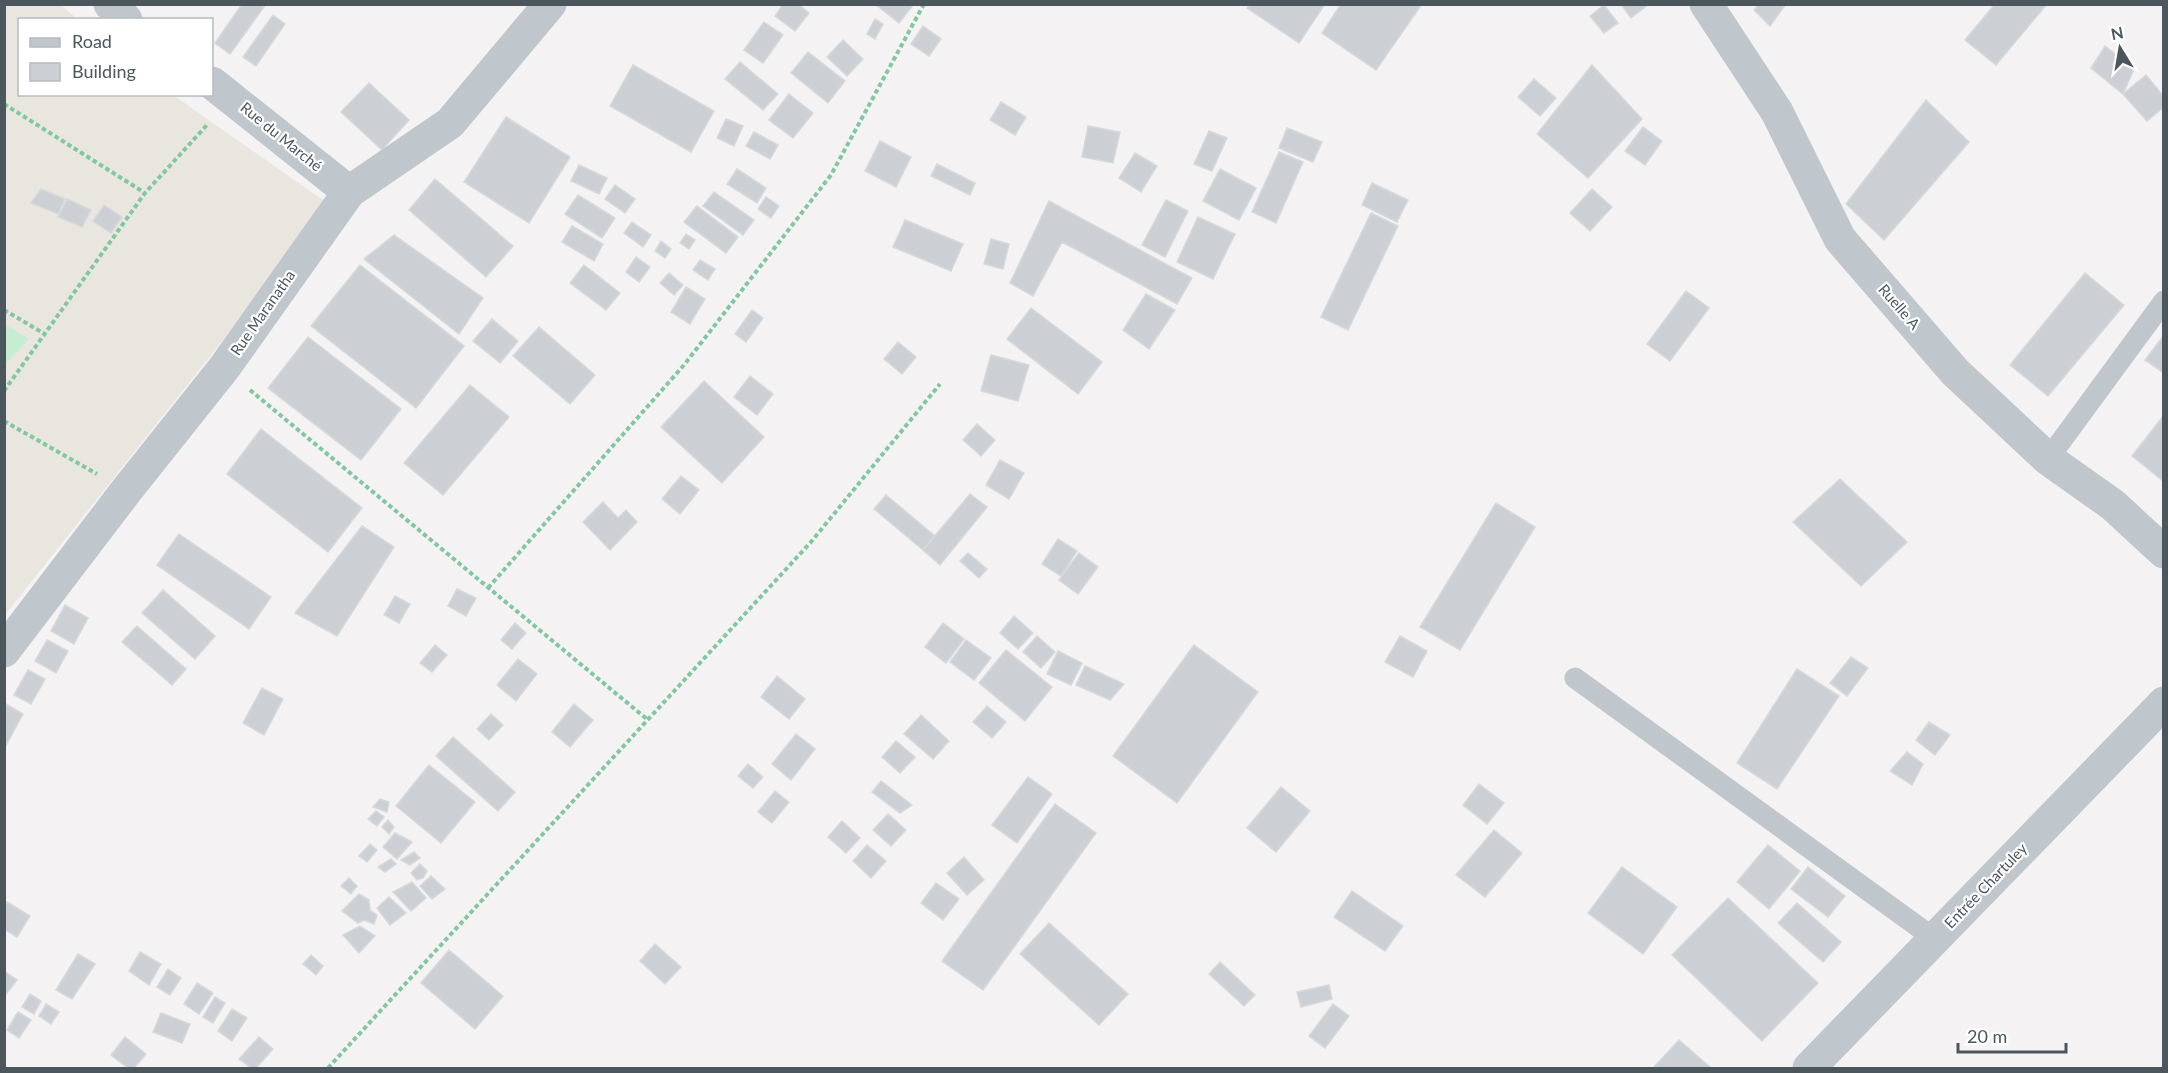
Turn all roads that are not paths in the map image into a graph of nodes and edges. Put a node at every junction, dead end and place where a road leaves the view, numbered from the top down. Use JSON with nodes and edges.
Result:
{"nodes":[{"id":1,"x":110,"y":4,"type":"edge"},
{"id":2,"x":550,"y":4,"type":"edge"},
{"id":3,"x":1706,"y":4,"type":"edge"},
{"id":4,"x":124,"y":18,"type":"edge"},
{"id":5,"x":222,"y":90,"type":"edge"},
{"id":6,"x":349,"y":192,"type":"junction"},
{"id":7,"x":2163,"y":301,"type":"edge"},
{"id":8,"x":2048,"y":459,"type":"junction"},
{"id":9,"x":2163,"y":552,"type":"edge"},
{"id":10,"x":4,"y":651,"type":"edge"},
{"id":11,"x":1575,"y":678,"type":"dead end"},
{"id":12,"x":2163,"y":703,"type":"edge"},
{"id":13,"x":1935,"y":939,"type":"junction"},
{"id":14,"x":1809,"y":1068,"type":"edge"}],
"edges":[{"from":1,"to":4,"type":"street"},
{"from":2,"to":6,"type":"street","name":"Rue Maranatha"},
{"from":3,"to":8,"type":"street","name":"Ruelle A"},
{"from":5,"to":6,"type":"street","name":"Rue du Marché"},
{"from":6,"to":10,"type":"street","name":"Rue Maranatha"},
{"from":7,"to":8,"type":"lane"},
{"from":8,"to":9,"type":"street","name":"Ruelle A"},
{"from":11,"to":13,"type":"lane"},
{"from":12,"to":13,"type":"street","name":"Entrée Chartuley"},
{"from":13,"to":14,"type":"street","name":"Entrée Chartuley"}]}
